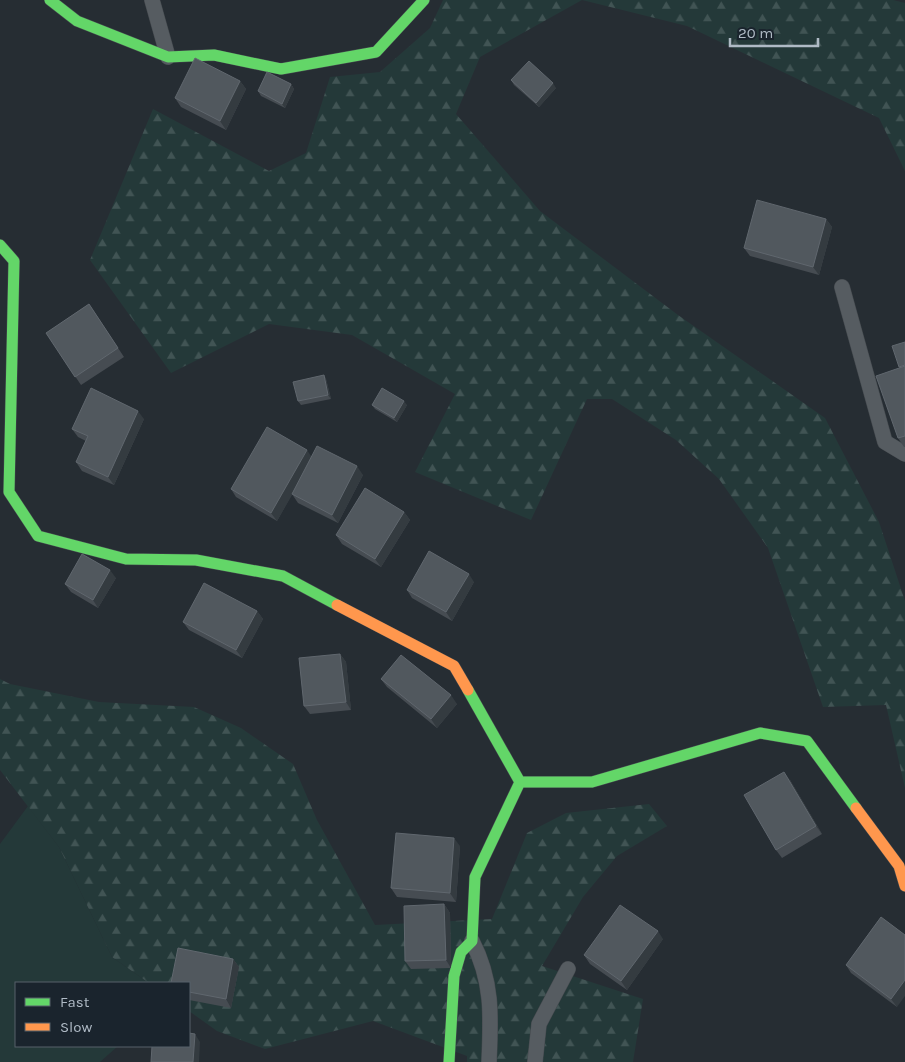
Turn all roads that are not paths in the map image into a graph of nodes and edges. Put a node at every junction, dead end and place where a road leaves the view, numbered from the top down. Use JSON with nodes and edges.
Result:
{"nodes":[{"id":1,"x":50,"y":0,"type":"edge"},
{"id":2,"x":152,"y":0,"type":"edge"},
{"id":3,"x":424,"y":0,"type":"edge"},
{"id":4,"x":168,"y":57,"type":"junction"},
{"id":5,"x":0,"y":245,"type":"edge"},
{"id":6,"x":842,"y":287,"type":"dead end"},
{"id":7,"x":905,"y":454,"type":"edge"},
{"id":8,"x":520,"y":782,"type":"junction"},
{"id":9,"x":905,"y":886,"type":"edge"},
{"id":10,"x":472,"y":941,"type":"junction"},
{"id":11,"x":568,"y":969,"type":"dead end"},
{"id":12,"x":449,"y":1062,"type":"edge"},
{"id":13,"x":489,"y":1062,"type":"edge"},
{"id":14,"x":535,"y":1062,"type":"edge"}],
"edges":[{"from":1,"to":4,"type":"street"},
{"from":2,"to":4,"type":"lane"},
{"from":3,"to":4,"type":"street"},
{"from":5,"to":8,"type":"street"},
{"from":6,"to":7,"type":"lane"},
{"from":8,"to":9,"type":"street"},
{"from":8,"to":10,"type":"street"},
{"from":10,"to":12,"type":"street"},
{"from":10,"to":13,"type":"lane"},
{"from":11,"to":14,"type":"lane"}]}
